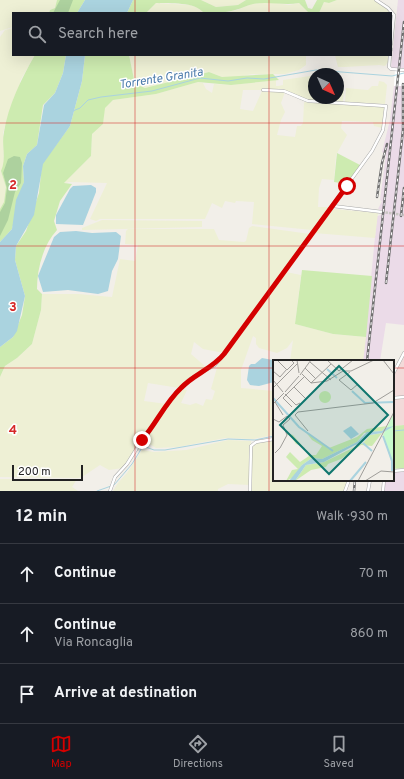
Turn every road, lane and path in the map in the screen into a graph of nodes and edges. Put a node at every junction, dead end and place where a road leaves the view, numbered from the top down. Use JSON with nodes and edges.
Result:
{"nodes":[{"id":1,"x":376,"y":0,"type":"edge"},
{"id":2,"x":391,"y":12,"type":"edge"},
{"id":3,"x":392,"y":13,"type":"edge"},
{"id":4,"x":392,"y":34,"type":"edge"},
{"id":5,"x":390,"y":56,"type":"edge"},
{"id":6,"x":404,"y":70,"type":"edge"},
{"id":7,"x":263,"y":90,"type":"dead end"},
{"id":8,"x":333,"y":206,"type":"junction"},
{"id":9,"x":382,"y":212,"type":"tunnel mouth"},
{"id":10,"x":404,"y":353,"type":"edge"},
{"id":11,"x":394,"y":372,"type":"edge"},
{"id":12,"x":404,"y":397,"type":"edge"},
{"id":13,"x":394,"y":398,"type":"edge"},
{"id":14,"x":273,"y":439,"type":"edge"},
{"id":15,"x":404,"y":470,"type":"edge"},
{"id":16,"x":394,"y":471,"type":"edge"},
{"id":17,"x":349,"y":481,"type":"edge"},
{"id":18,"x":370,"y":481,"type":"edge"},
{"id":19,"x":384,"y":481,"type":"edge"},
{"id":20,"x":110,"y":491,"type":"edge"},
{"id":21,"x":250,"y":491,"type":"edge"},
{"id":22,"x":345,"y":491,"type":"edge"},
{"id":23,"x":368,"y":491,"type":"edge"},
{"id":24,"x":382,"y":491,"type":"edge"}],
"edges":[{"from":1,"to":2,"type":"street"},
{"from":3,"to":4,"type":"street"},
{"from":5,"to":6,"type":"street"},
{"from":7,"to":8,"type":"street"},
{"from":8,"to":9,"type":"street"},
{"from":8,"to":20,"type":"street"},
{"from":10,"to":11,"type":"street"},
{"from":12,"to":13,"type":"street"},
{"from":14,"to":21,"type":"street"},
{"from":15,"to":16,"type":"street"},
{"from":17,"to":22,"type":"street"},
{"from":18,"to":23,"type":"street"},
{"from":19,"to":24,"type":"street"}]}
